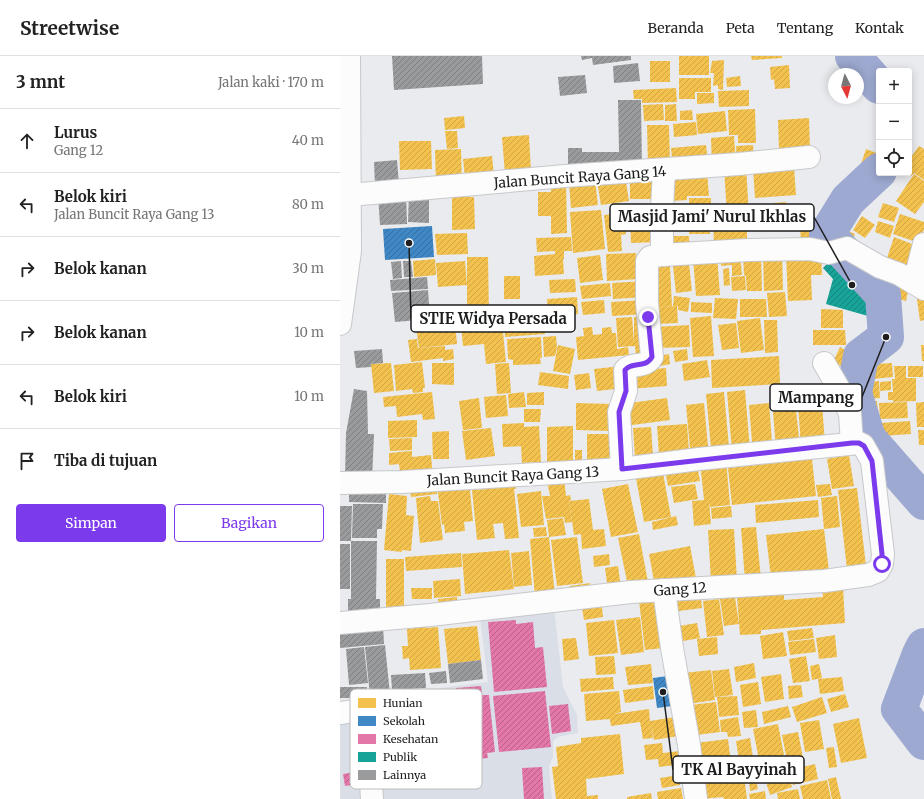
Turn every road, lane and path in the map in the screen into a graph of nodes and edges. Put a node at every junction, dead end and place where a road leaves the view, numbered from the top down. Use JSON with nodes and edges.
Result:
{"nodes":[{"id":1,"x":349,"y":56,"type":"edge"},
{"id":2,"x":809,"y":157,"type":"dead end"},
{"id":3,"x":664,"y":170,"type":"junction"},
{"id":4,"x":350,"y":195,"type":"junction"},
{"id":5,"x":924,"y":244,"type":"edge"},
{"id":6,"x":662,"y":255,"type":"junction"},
{"id":7,"x":919,"y":286,"type":"edge"},
{"id":8,"x":340,"y":324,"type":"edge"},
{"id":9,"x":824,"y":363,"type":"dead end"},
{"id":10,"x":852,"y":443,"type":"junction"},
{"id":11,"x":622,"y":469,"type":"junction"},
{"id":12,"x":340,"y":483,"type":"edge"},
{"id":13,"x":664,"y":590,"type":"junction"},
{"id":14,"x":340,"y":623,"type":"edge"},
{"id":15,"x":350,"y":712,"type":"edge"},
{"id":16,"x":340,"y":713,"type":"edge"},
{"id":17,"x":371,"y":789,"type":"edge"},
{"id":18,"x":372,"y":799,"type":"edge"},
{"id":19,"x":696,"y":799,"type":"edge"}],
"edges":[{"from":1,"to":4,"type":"street"},
{"from":2,"to":3,"type":"street","name":"Jalan Buncit Raya Gang 14"},
{"from":3,"to":4,"type":"street","name":"Jalan Buncit Raya Gang 14"},
{"from":3,"to":6,"type":"street"},
{"from":4,"to":8,"type":"street"},
{"from":5,"to":7,"type":"street"},
{"from":6,"to":7,"type":"street"},
{"from":6,"to":11,"type":"street"},
{"from":9,"to":10,"type":"street"},
{"from":10,"to":11,"type":"street","name":"Jalan Buncit Raya Gang 13"},
{"from":10,"to":13,"type":"street","name":"Gang 12"},
{"from":11,"to":12,"type":"street","name":"Jalan Buncit Raya Gang 13"},
{"from":13,"to":14,"type":"street","name":"Gang 12"},
{"from":13,"to":19,"type":"street"},
{"from":15,"to":16,"type":"street"},
{"from":17,"to":18,"type":"street"}]}
